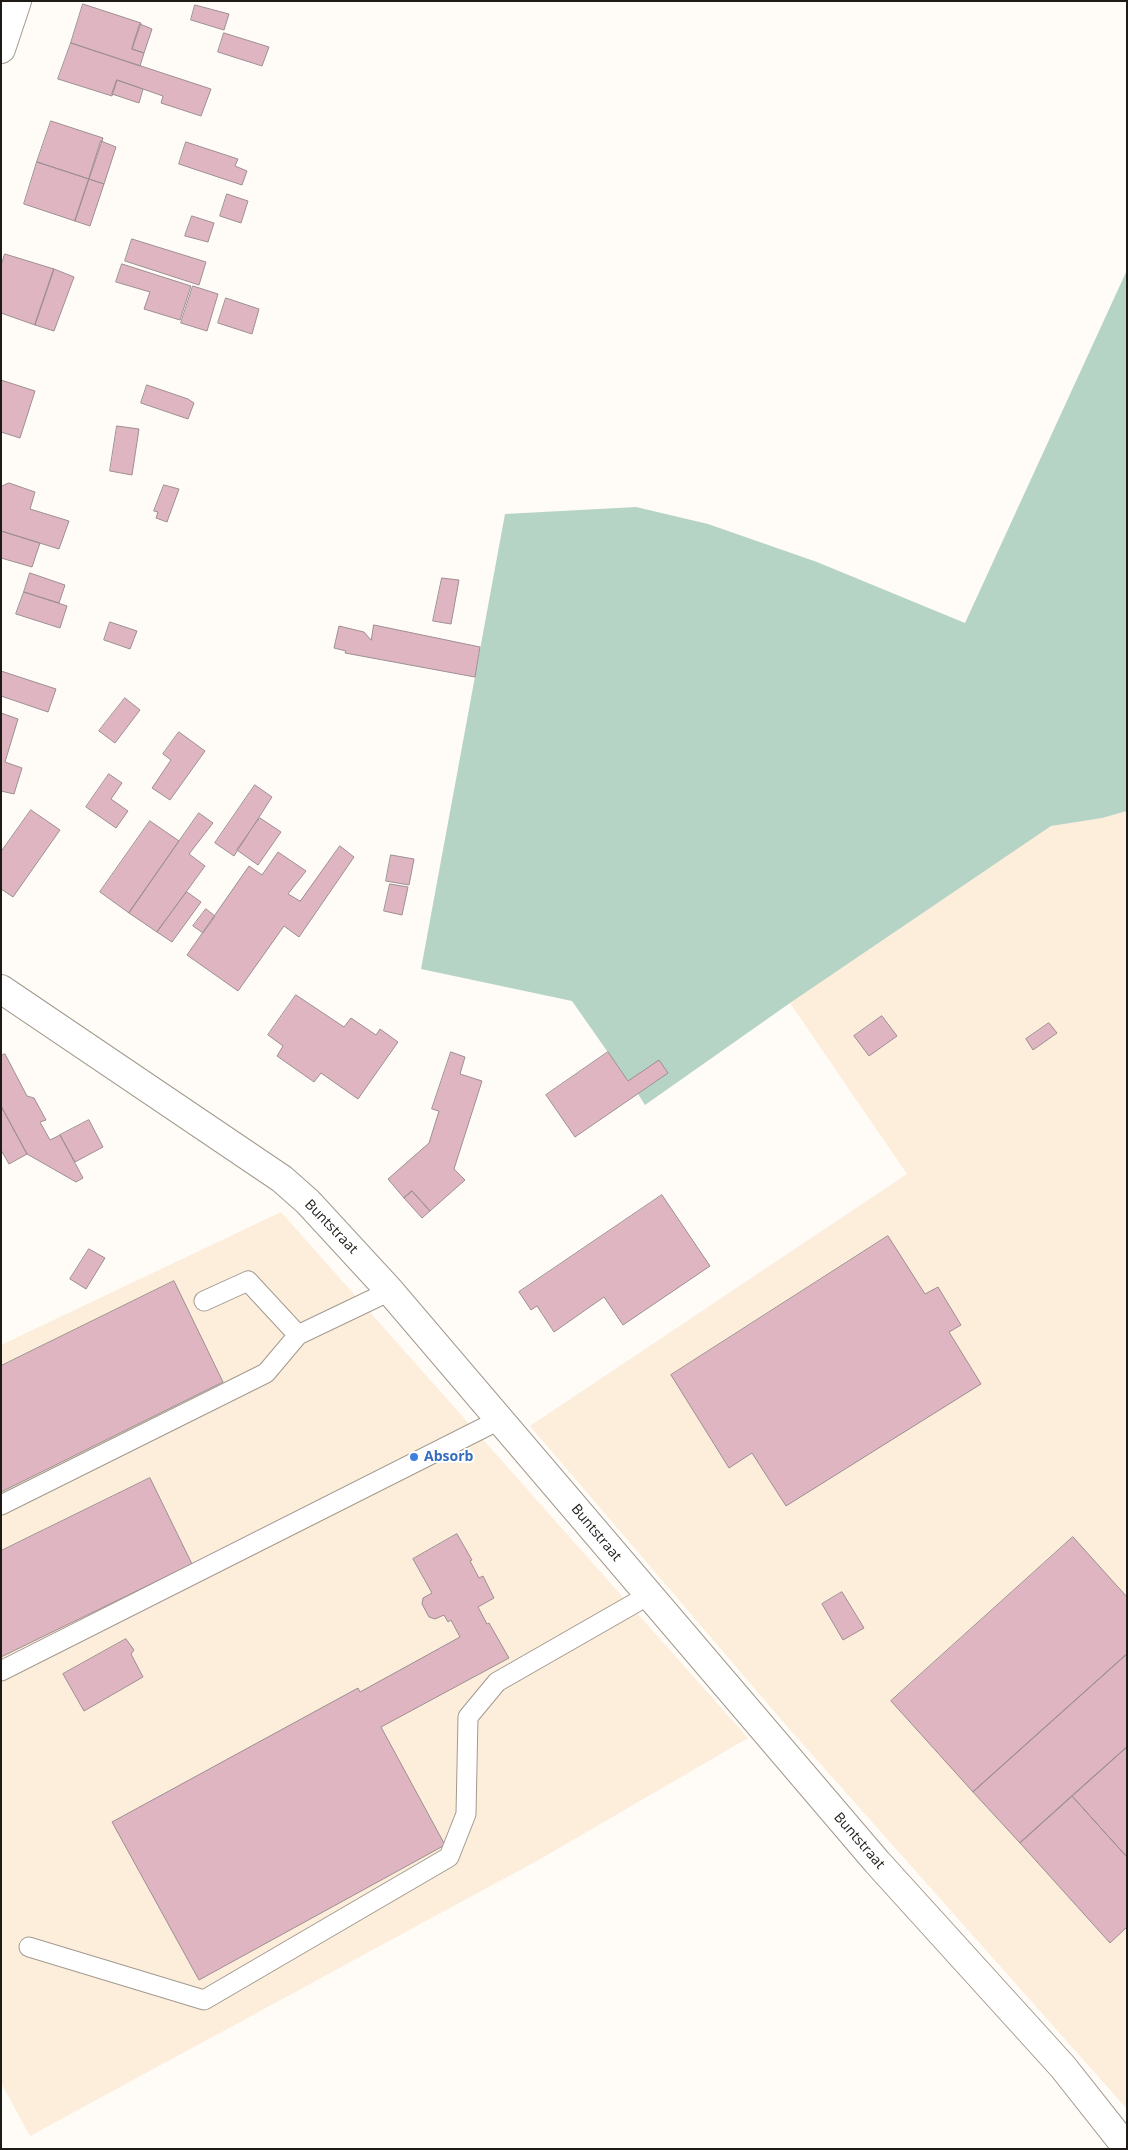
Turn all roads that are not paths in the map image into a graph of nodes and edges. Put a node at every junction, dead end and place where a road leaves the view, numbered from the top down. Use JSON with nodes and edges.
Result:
{"nodes":[{"id":1,"x":17,"y":1,"type":"edge"},
{"id":2,"x":1,"y":50,"type":"edge"},
{"id":3,"x":2,"y":991,"type":"edge"},
{"id":4,"x":390,"y":1292,"type":"junction"},
{"id":5,"x":204,"y":1301,"type":"dead end"},
{"id":6,"x":298,"y":1335,"type":"junction"},
{"id":7,"x":499,"y":1420,"type":"junction"},
{"id":8,"x":1,"y":1505,"type":"edge"},
{"id":9,"x":649,"y":1595,"type":"junction"},
{"id":10,"x":1,"y":1671,"type":"edge"},
{"id":11,"x":29,"y":1947,"type":"dead end"},
{"id":12,"x":1127,"y":2148,"type":"edge"}],
"edges":[{"from":1,"to":2,"type":"street"},
{"from":3,"to":4,"type":"street","name":"Buntstraat"},
{"from":4,"to":6,"type":"lane"},
{"from":4,"to":7,"type":"street","name":"Buntstraat"},
{"from":5,"to":6,"type":"lane"},
{"from":6,"to":8,"type":"lane"},
{"from":7,"to":9,"type":"street","name":"Buntstraat"},
{"from":7,"to":10,"type":"lane"},
{"from":9,"to":11,"type":"lane"},
{"from":9,"to":12,"type":"street","name":"Buntstraat"}]}
